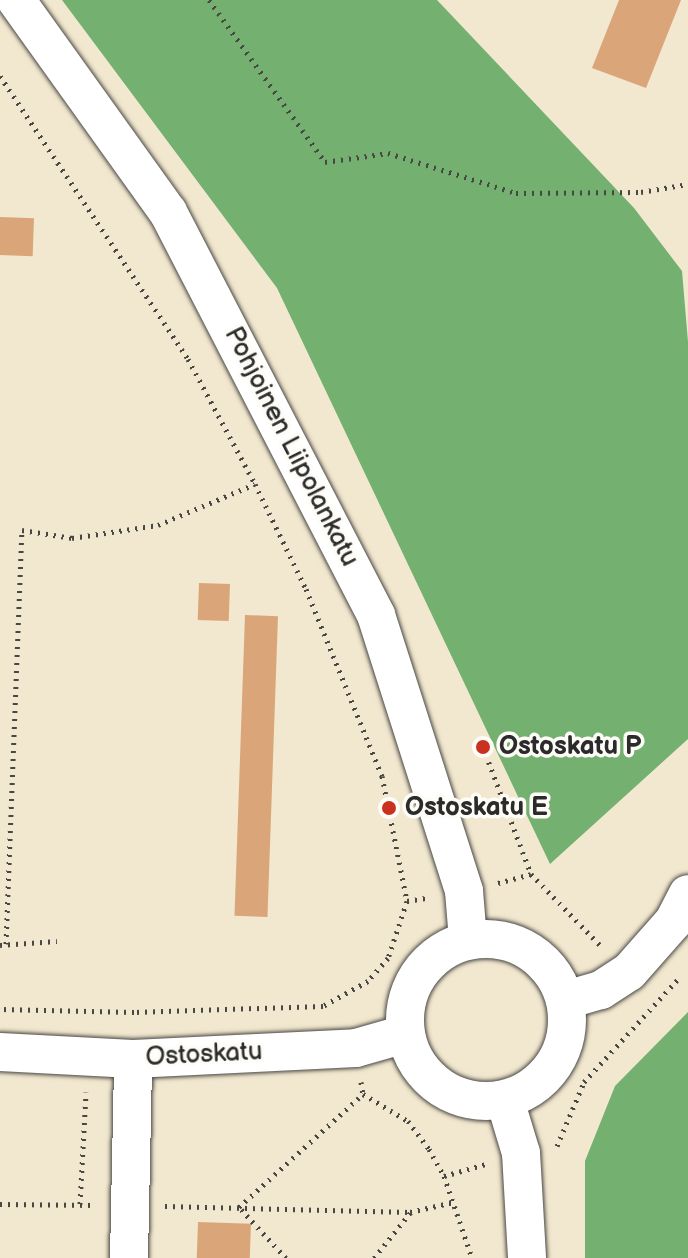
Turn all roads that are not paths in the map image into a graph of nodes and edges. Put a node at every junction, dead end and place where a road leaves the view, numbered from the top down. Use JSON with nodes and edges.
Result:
{"nodes":[{"id":1,"x":16,"y":0,"type":"edge"},
{"id":2,"x":688,"y":894,"type":"edge"},
{"id":3,"x":468,"y":940,"type":"junction"},
{"id":4,"x":566,"y":1000,"type":"junction"},
{"id":5,"x":405,"y":1034,"type":"junction"},
{"id":6,"x":0,"y":1052,"type":"edge"},
{"id":7,"x":133,"y":1059,"type":"junction"},
{"id":8,"x":505,"y":1100,"type":"junction"},
{"id":9,"x":129,"y":1258,"type":"edge"},
{"id":10,"x":527,"y":1258,"type":"edge"}],
"edges":[{"from":1,"to":3,"type":"street","name":"Pohjoinen Liipolankatu"},
{"from":2,"to":4,"type":"street"},
{"from":3,"to":4,"type":"street"},
{"from":3,"to":5,"type":"street"},
{"from":4,"to":8,"type":"street"},
{"from":5,"to":7,"type":"street","name":"Ostoskatu"},
{"from":5,"to":8,"type":"street"},
{"from":6,"to":7,"type":"street","name":"Ostoskatu"},
{"from":7,"to":9,"type":"street"},
{"from":8,"to":10,"type":"street"}]}
